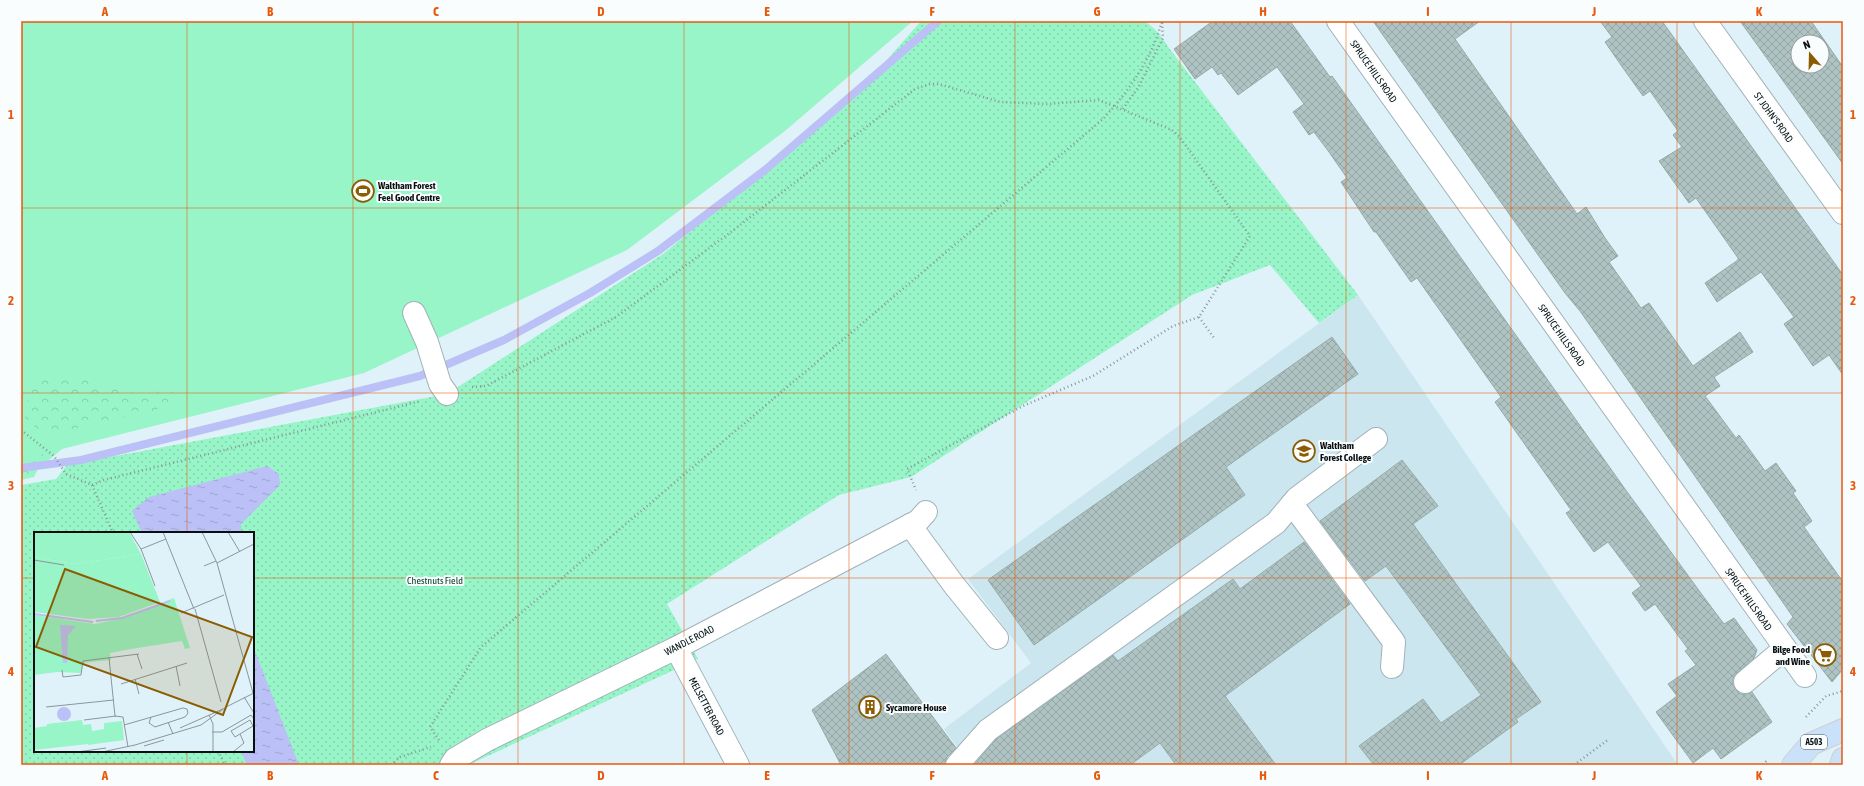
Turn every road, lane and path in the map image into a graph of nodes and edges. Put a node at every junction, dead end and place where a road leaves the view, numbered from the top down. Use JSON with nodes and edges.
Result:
{"nodes":[{"id":1,"x":1162,"y":21,"type":"edge"},
{"id":2,"x":1338,"y":21,"type":"edge"},
{"id":3,"x":1705,"y":21,"type":"edge"},
{"id":4,"x":1116,"y":106,"type":"junction"},
{"id":5,"x":1123,"y":109,"type":"junction"},
{"id":6,"x":1843,"y":213,"type":"edge"},
{"id":7,"x":414,"y":314,"type":"dead end"},
{"id":8,"x":1199,"y":317,"type":"junction"},
{"id":9,"x":1214,"y":338,"type":"dead end"},
{"id":10,"x":444,"y":389,"type":"junction"},
{"id":11,"x":21,"y":430,"type":"edge"},
{"id":12,"x":1376,"y":439,"type":"dead end"},
{"id":13,"x":92,"y":485,"type":"junction"},
{"id":14,"x":1292,"y":504,"type":"junction"},
{"id":15,"x":918,"y":518,"type":"junction"},
{"id":16,"x":113,"y":532,"type":"edge"},
{"id":17,"x":997,"y":638,"type":"dead end"},
{"id":18,"x":676,"y":648,"type":"junction"},
{"id":19,"x":1784,"y":649,"type":"junction"},
{"id":20,"x":1392,"y":667,"type":"dead end"},
{"id":21,"x":1805,"y":676,"type":"dead end"},
{"id":22,"x":1745,"y":682,"type":"dead end"},
{"id":23,"x":1843,"y":692,"type":"edge"},
{"id":24,"x":1819,"y":703,"type":"dead end"},
{"id":25,"x":1843,"y":730,"type":"edge"},
{"id":26,"x":1609,"y":739,"type":"dead end"},
{"id":27,"x":441,"y":744,"type":"dead end"},
{"id":28,"x":434,"y":746,"type":"dead end"},
{"id":29,"x":218,"y":752,"type":"edge"},
{"id":30,"x":1843,"y":759,"type":"edge"},
{"id":31,"x":968,"y":760,"type":"edge"},
{"id":32,"x":225,"y":765,"type":"edge"},
{"id":33,"x":391,"y":765,"type":"edge"},
{"id":34,"x":451,"y":765,"type":"edge"},
{"id":35,"x":738,"y":765,"type":"edge"},
{"id":36,"x":1574,"y":765,"type":"edge"},
{"id":37,"x":1793,"y":765,"type":"edge"},
{"id":38,"x":1841,"y":765,"type":"edge"}],
"edges":[{"from":1,"to":4,"type":"path"},
{"from":1,"to":5,"type":"path"},
{"from":2,"to":19,"type":"street","name":"SPRUCE HILLS ROAD"},
{"from":3,"to":6,"type":"street","name":"ST JOHN'S ROAD"},
{"from":4,"to":5,"type":"path"},
{"from":4,"to":10,"type":"path"},
{"from":4,"to":27,"type":"path"},
{"from":5,"to":8,"type":"path"},
{"from":7,"to":10,"type":"street"},
{"from":8,"to":9,"type":"path"},
{"from":8,"to":15,"type":"path"},
{"from":10,"to":13,"type":"path"},
{"from":11,"to":13,"type":"path"},
{"from":12,"to":14,"type":"street"},
{"from":13,"to":16,"type":"path"},
{"from":14,"to":20,"type":"street"},
{"from":14,"to":31,"type":"street"},
{"from":15,"to":17,"type":"street"},
{"from":15,"to":18,"type":"street","name":"WANDLE ROAD"},
{"from":18,"to":34,"type":"street","name":"WANDLE ROAD"},
{"from":18,"to":35,"type":"street","name":"MELSETTER ROAD"},
{"from":19,"to":21,"type":"street","name":"SPRUCE HILLS ROAD"},
{"from":19,"to":22,"type":"street"},
{"from":23,"to":24,"type":"path"},
{"from":25,"to":37,"type":"main road","number":"A503"},
{"from":26,"to":36,"type":"path"},
{"from":28,"to":33,"type":"path"},
{"from":29,"to":32,"type":"path"},
{"from":30,"to":38,"type":"main road"}]}
